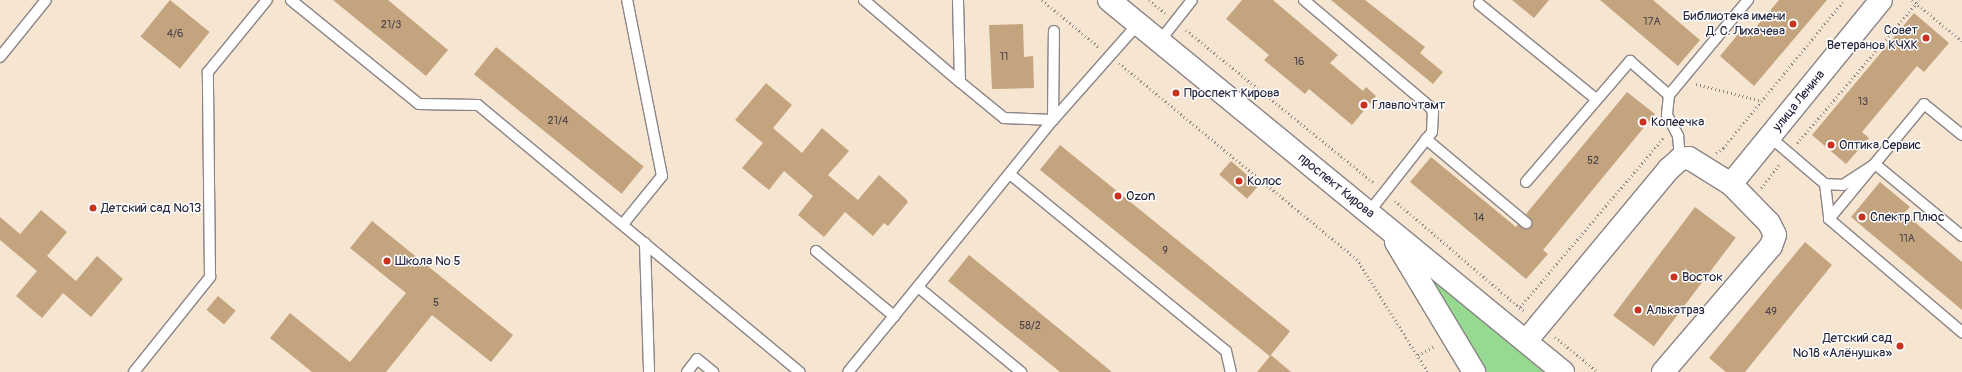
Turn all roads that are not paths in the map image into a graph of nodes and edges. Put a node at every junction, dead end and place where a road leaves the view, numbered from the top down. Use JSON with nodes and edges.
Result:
{"nodes":[{"id":1,"x":46,"y":0,"type":"edge"},
{"id":2,"x":267,"y":0,"type":"edge"},
{"id":3,"x":291,"y":0,"type":"edge"},
{"id":4,"x":627,"y":0,"type":"edge"},
{"id":5,"x":958,"y":0,"type":"edge"},
{"id":6,"x":1109,"y":0,"type":"edge"},
{"id":7,"x":1192,"y":0,"type":"edge"},
{"id":8,"x":1304,"y":0,"type":"edge"},
{"id":9,"x":1748,"y":0,"type":"edge"},
{"id":10,"x":1881,"y":0,"type":"edge"},
{"id":11,"x":863,"y":1,"type":"edge"},
{"id":12,"x":1479,"y":4,"type":"dead end"},
{"id":13,"x":1138,"y":24,"type":"junction"},
{"id":14,"x":1054,"y":31,"type":"dead end"},
{"id":15,"x":1159,"y":42,"type":"junction"},
{"id":16,"x":0,"y":57,"type":"edge"},
{"id":17,"x":960,"y":82,"type":"junction"},
{"id":18,"x":1669,"y":95,"type":"junction"},
{"id":19,"x":1596,"y":99,"type":"junction"},
{"id":20,"x":1053,"y":120,"type":"junction"},
{"id":21,"x":1962,"y":135,"type":"edge"},
{"id":22,"x":1770,"y":137,"type":"junction"},
{"id":23,"x":1426,"y":139,"type":"junction"},
{"id":24,"x":1680,"y":159,"type":"junction"},
{"id":25,"x":1876,"y":164,"type":"junction"},
{"id":26,"x":1011,"y":175,"type":"junction"},
{"id":27,"x":1526,"y":182,"type":"dead end"},
{"id":28,"x":1731,"y":184,"type":"junction"},
{"id":29,"x":1825,"y":184,"type":"junction"},
{"id":30,"x":1369,"y":212,"type":"junction"},
{"id":31,"x":1829,"y":219,"type":"junction"},
{"id":32,"x":1526,"y":222,"type":"dead end"},
{"id":33,"x":623,"y":224,"type":"junction"},
{"id":34,"x":1387,"y":227,"type":"junction"},
{"id":35,"x":1962,"y":236,"type":"edge"},
{"id":36,"x":645,"y":242,"type":"junction"},
{"id":37,"x":816,"y":251,"type":"dead end"},
{"id":38,"x":918,"y":287,"type":"junction"},
{"id":39,"x":894,"y":316,"type":"junction"},
{"id":40,"x":1962,"y":332,"type":"edge"},
{"id":41,"x":1526,"y":341,"type":"junction"},
{"id":42,"x":134,"y":372,"type":"edge"},
{"id":43,"x":650,"y":372,"type":"edge"},
{"id":44,"x":687,"y":372,"type":"edge"},
{"id":45,"x":713,"y":372,"type":"edge"},
{"id":46,"x":800,"y":372,"type":"edge"},
{"id":47,"x":848,"y":372,"type":"edge"},
{"id":48,"x":1021,"y":372,"type":"edge"},
{"id":49,"x":1231,"y":372,"type":"edge"},
{"id":50,"x":1474,"y":372,"type":"edge"},
{"id":51,"x":1563,"y":372,"type":"edge"},
{"id":52,"x":1663,"y":372,"type":"edge"}],
"edges":[{"from":1,"to":16,"type":"lane"},
{"from":2,"to":42,"type":"lane"},
{"from":3,"to":33,"type":"lane"},
{"from":4,"to":33,"type":"lane"},
{"from":5,"to":17,"type":"lane"},
{"from":6,"to":13,"type":"street","name":"проспект Кирова"},
{"from":7,"to":15,"type":"lane"},
{"from":8,"to":23,"type":"lane"},
{"from":9,"to":18,"type":"lane"},
{"from":10,"to":22,"type":"street","name":"улица Ленина"},
{"from":11,"to":17,"type":"lane"},
{"from":12,"to":19,"type":"lane"},
{"from":13,"to":15,"type":"street","name":"проспект Кирова"},
{"from":13,"to":20,"type":"lane"},
{"from":14,"to":20,"type":"lane"},
{"from":15,"to":30,"type":"street","name":"проспект Кирова"},
{"from":17,"to":20,"type":"lane"},
{"from":18,"to":19,"type":"lane"},
{"from":18,"to":24,"type":"lane"},
{"from":19,"to":27,"type":"lane"},
{"from":20,"to":26,"type":"lane"},
{"from":21,"to":25,"type":"lane"},
{"from":22,"to":28,"type":"street","name":"улица Ленина"},
{"from":22,"to":29,"type":"lane"},
{"from":23,"to":30,"type":"lane"},
{"from":23,"to":32,"type":"lane"},
{"from":24,"to":28,"type":"street"},
{"from":24,"to":41,"type":"street"},
{"from":25,"to":29,"type":"lane"},
{"from":25,"to":31,"type":"lane"},
{"from":25,"to":35,"type":"lane"},
{"from":26,"to":38,"type":"lane"},
{"from":26,"to":49,"type":"lane"},
{"from":28,"to":52,"type":"street"},
{"from":29,"to":31,"type":"lane"},
{"from":30,"to":34,"type":"street","name":"проспект Кирова"},
{"from":31,"to":40,"type":"lane"},
{"from":33,"to":36,"type":"lane"},
{"from":34,"to":41,"type":"street","name":"проспект Кирова"},
{"from":34,"to":50,"type":"street"},
{"from":36,"to":43,"type":"lane"},
{"from":36,"to":46,"type":"lane"},
{"from":37,"to":39,"type":"lane"},
{"from":38,"to":39,"type":"lane"},
{"from":38,"to":48,"type":"lane"},
{"from":39,"to":47,"type":"lane"},
{"from":41,"to":51,"type":"street","name":"проспект Кирова"},
{"from":44,"to":45,"type":"lane"}]}
